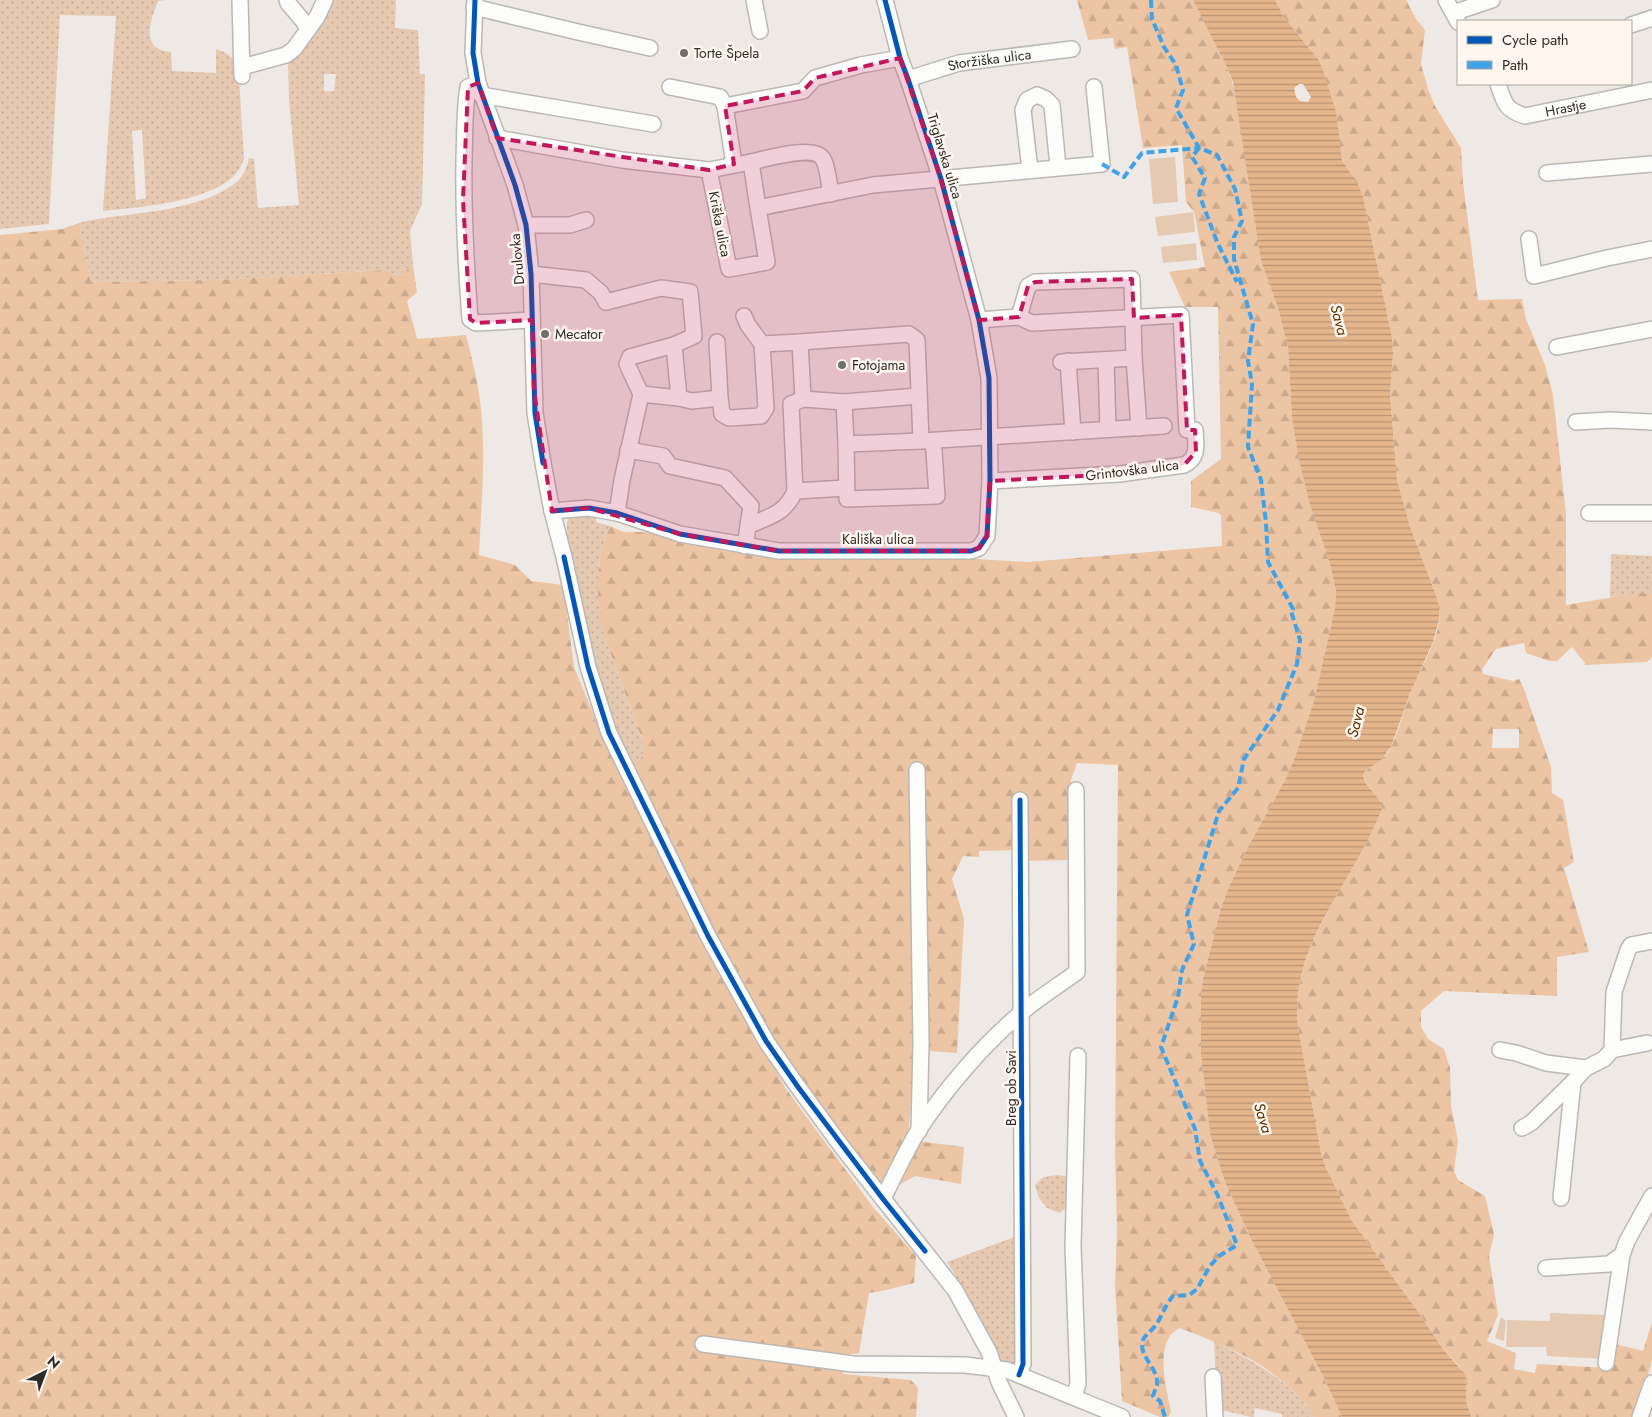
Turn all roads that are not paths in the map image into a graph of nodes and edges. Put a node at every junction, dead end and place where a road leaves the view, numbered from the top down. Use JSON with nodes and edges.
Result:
{"nodes":[{"id":1,"x":240,"y":0,"type":"edge"},
{"id":2,"x":287,"y":0,"type":"edge"},
{"id":3,"x":325,"y":0,"type":"edge"},
{"id":4,"x":754,"y":0,"type":"edge"},
{"id":5,"x":885,"y":0,"type":"edge"},
{"id":6,"x":1492,"y":0,"type":"edge"},
{"id":7,"x":475,"y":3,"type":"edge"},
{"id":8,"x":1452,"y":12,"type":"edge"},
{"id":9,"x":1652,"y":18,"type":"edge"},
{"id":10,"x":1632,"y":25,"type":"edge"},
{"id":11,"x":308,"y":27,"type":"junction"},
{"id":12,"x":760,"y":31,"type":"dead end"},
{"id":13,"x":650,"y":48,"type":"dead end"},
{"id":14,"x":1072,"y":49,"type":"dead end"},
{"id":15,"x":900,"y":58,"type":"junction"},
{"id":16,"x":908,"y":79,"type":"junction"},
{"id":17,"x":1498,"y":85,"type":"edge"},
{"id":18,"x":670,"y":87,"type":"dead end"},
{"id":19,"x":1094,"y":87,"type":"dead end"},
{"id":20,"x":480,"y":89,"type":"junction"},
{"id":21,"x":1652,"y":90,"type":"edge"},
{"id":22,"x":725,"y":106,"type":"junction"},
{"id":23,"x":653,"y":124,"type":"dead end"},
{"id":24,"x":497,"y":138,"type":"junction"},
{"id":25,"x":751,"y":162,"type":"junction"},
{"id":26,"x":734,"y":164,"type":"junction"},
{"id":27,"x":1652,"y":164,"type":"edge"},
{"id":28,"x":1058,"y":167,"type":"junction"},
{"id":29,"x":709,"y":170,"type":"junction"},
{"id":30,"x":1030,"y":170,"type":"junction"},
{"id":31,"x":1547,"y":174,"type":"dead end"},
{"id":32,"x":941,"y":179,"type":"junction"},
{"id":33,"x":831,"y":194,"type":"junction"},
{"id":34,"x":758,"y":208,"type":"junction"},
{"id":35,"x":586,"y":220,"type":"dead end"},
{"id":36,"x":526,"y":225,"type":"junction"},
{"id":37,"x":1529,"y":239,"type":"dead end"},
{"id":38,"x":1652,"y":249,"type":"edge"},
{"id":39,"x":531,"y":274,"type":"junction"},
{"id":40,"x":744,"y":316,"type":"dead end"},
{"id":41,"x":1019,"y":317,"type":"junction"},
{"id":42,"x":1134,"y":318,"type":"junction"},
{"id":43,"x":532,"y":320,"type":"junction"},
{"id":44,"x":979,"y":320,"type":"junction"},
{"id":45,"x":1652,"y":329,"type":"edge"},
{"id":46,"x":717,"y":342,"type":"dead end"},
{"id":47,"x":800,"y":342,"type":"junction"},
{"id":48,"x":762,"y":344,"type":"junction"},
{"id":49,"x":674,"y":345,"type":"junction"},
{"id":50,"x":1557,"y":347,"type":"dead end"},
{"id":51,"x":1134,"y":358,"type":"junction"},
{"id":52,"x":1106,"y":360,"type":"junction"},
{"id":53,"x":641,"y":394,"type":"junction"},
{"id":54,"x":919,"y":396,"type":"junction"},
{"id":55,"x":679,"y":398,"type":"junction"},
{"id":56,"x":720,"y":398,"type":"junction"},
{"id":57,"x":797,"y":401,"type":"junction"},
{"id":58,"x":844,"y":402,"type":"junction"},
{"id":59,"x":766,"y":408,"type":"junction"},
{"id":60,"x":1576,"y":422,"type":"dead end"},
{"id":61,"x":1652,"y":422,"type":"edge"},
{"id":62,"x":1164,"y":426,"type":"dead end"},
{"id":63,"x":1139,"y":428,"type":"junction"},
{"id":64,"x":1108,"y":429,"type":"junction"},
{"id":65,"x":1073,"y":432,"type":"junction"},
{"id":66,"x":991,"y":437,"type":"junction"},
{"id":67,"x":926,"y":441,"type":"junction"},
{"id":68,"x":846,"y":444,"type":"junction"},
{"id":69,"x":628,"y":450,"type":"junction"},
{"id":70,"x":990,"y":481,"type":"junction"},
{"id":71,"x":846,"y":488,"type":"junction"},
{"id":72,"x":795,"y":491,"type":"junction"},
{"id":73,"x":552,"y":511,"type":"junction"},
{"id":74,"x":616,"y":513,"type":"junction"},
{"id":75,"x":1589,"y":513,"type":"dead end"},
{"id":76,"x":1652,"y":513,"type":"edge"},
{"id":77,"x":748,"y":526,"type":"junction"},
{"id":78,"x":745,"y":546,"type":"junction"},
{"id":79,"x":917,"y":770,"type":"dead end"},
{"id":80,"x":1076,"y":790,"type":"dead end"},
{"id":81,"x":1020,"y":800,"type":"dead end"},
{"id":82,"x":1652,"y":941,"type":"edge"},
{"id":83,"x":1022,"y":1012,"type":"junction"},
{"id":84,"x":1648,"y":1043,"type":"dead end"},
{"id":85,"x":1500,"y":1050,"type":"dead end"},
{"id":86,"x":1612,"y":1050,"type":"junction"},
{"id":87,"x":1078,"y":1056,"type":"dead end"},
{"id":88,"x":1586,"y":1068,"type":"junction"},
{"id":89,"x":1573,"y":1082,"type":"junction"},
{"id":90,"x":1522,"y":1128,"type":"dead end"},
{"id":91,"x":918,"y":1131,"type":"junction"},
{"id":92,"x":1652,"y":1196,"type":"edge"},
{"id":93,"x":1561,"y":1198,"type":"dead end"},
{"id":94,"x":882,"y":1199,"type":"junction"},
{"id":95,"x":1622,"y":1255,"type":"junction"},
{"id":96,"x":1546,"y":1268,"type":"dead end"},
{"id":97,"x":703,"y":1344,"type":"dead end"},
{"id":98,"x":1606,"y":1363,"type":"dead end"},
{"id":99,"x":994,"y":1369,"type":"junction"},
{"id":100,"x":1019,"y":1375,"type":"junction"},
{"id":101,"x":1213,"y":1377,"type":"dead end"},
{"id":102,"x":1652,"y":1384,"type":"edge"},
{"id":103,"x":1074,"y":1396,"type":"junction"},
{"id":104,"x":1016,"y":1417,"type":"edge"},
{"id":105,"x":1122,"y":1417,"type":"edge"},
{"id":106,"x":1215,"y":1417,"type":"edge"},
{"id":107,"x":1640,"y":1417,"type":"edge"}],
"edges":[{"from":1,"to":11,"type":"street"},
{"from":2,"to":11,"type":"street"},
{"from":3,"to":11,"type":"street"},
{"from":4,"to":12,"type":"street"},
{"from":5,"to":15,"type":"street","name":"Triglavska ulica"},
{"from":6,"to":8,"type":"street"},
{"from":7,"to":13,"type":"street","name":"Drulovka"},
{"from":7,"to":20,"type":"street","name":"Drulovka"},
{"from":9,"to":10,"type":"street"},
{"from":14,"to":16,"type":"street","name":"Storžiška ulica"},
{"from":15,"to":16,"type":"street","name":"Triglavska ulica"},
{"from":15,"to":22,"type":"street"},
{"from":16,"to":32,"type":"street","name":"Triglavska ulica"},
{"from":17,"to":21,"type":"street","name":"Hrastje"},
{"from":18,"to":22,"type":"street"},
{"from":19,"to":28,"type":"street"},
{"from":20,"to":23,"type":"street"},
{"from":20,"to":24,"type":"street","name":"Drulovka"},
{"from":20,"to":43,"type":"street"},
{"from":22,"to":26,"type":"street"},
{"from":24,"to":29,"type":"street"},
{"from":24,"to":36,"type":"street","name":"Drulovka"},
{"from":25,"to":26,"type":"street"},
{"from":25,"to":33,"type":"street"},
{"from":25,"to":34,"type":"street","name":"Kriška ulica"},
{"from":26,"to":29,"type":"street"},
{"from":27,"to":31,"type":"street"},
{"from":28,"to":30,"type":"street"},
{"from":28,"to":30,"type":"street"},
{"from":29,"to":34,"type":"street","name":"Kriška ulica"},
{"from":30,"to":32,"type":"street"},
{"from":32,"to":33,"type":"street"},
{"from":32,"to":44,"type":"street","name":"Triglavska ulica"},
{"from":33,"to":34,"type":"street"},
{"from":35,"to":36,"type":"street","name":"Drulovka"},
{"from":36,"to":39,"type":"street","name":"Drulovka"},
{"from":37,"to":38,"type":"street"},
{"from":39,"to":43,"type":"street","name":"Drulovka"},
{"from":39,"to":49,"type":"street"},
{"from":40,"to":48,"type":"street"},
{"from":41,"to":42,"type":"street","name":"Grintovška ulica"},
{"from":41,"to":42,"type":"street"},
{"from":41,"to":44,"type":"street","name":"Grintovška ulica"},
{"from":42,"to":51,"type":"street"},
{"from":42,"to":70,"type":"street","name":"Grintovška ulica"},
{"from":43,"to":73,"type":"street","name":"Drulovka"},
{"from":44,"to":66,"type":"street","name":"Kališka ulica"},
{"from":45,"to":50,"type":"street"},
{"from":46,"to":56,"type":"street"},
{"from":47,"to":48,"type":"street"},
{"from":47,"to":54,"type":"street"},
{"from":47,"to":57,"type":"street"},
{"from":48,"to":59,"type":"street"},
{"from":49,"to":53,"type":"street"},
{"from":49,"to":55,"type":"street"},
{"from":51,"to":52,"type":"street"},
{"from":51,"to":63,"type":"street"},
{"from":52,"to":64,"type":"street"},
{"from":52,"to":65,"type":"street"},
{"from":53,"to":55,"type":"street"},
{"from":53,"to":69,"type":"street"},
{"from":54,"to":58,"type":"street"},
{"from":54,"to":67,"type":"street"},
{"from":55,"to":56,"type":"street"},
{"from":56,"to":59,"type":"street"},
{"from":57,"to":58,"type":"street"},
{"from":57,"to":59,"type":"street"},
{"from":57,"to":72,"type":"street"},
{"from":58,"to":68,"type":"street"},
{"from":60,"to":61,"type":"street"},
{"from":62,"to":63,"type":"street"},
{"from":63,"to":64,"type":"street"},
{"from":64,"to":65,"type":"street"},
{"from":65,"to":66,"type":"street"},
{"from":66,"to":67,"type":"street"},
{"from":66,"to":70,"type":"street","name":"Kališka ulica"},
{"from":67,"to":68,"type":"street"},
{"from":67,"to":71,"type":"street"},
{"from":68,"to":71,"type":"street"},
{"from":69,"to":74,"type":"street"},
{"from":69,"to":77,"type":"street"},
{"from":70,"to":78,"type":"street","name":"Kališka ulica"},
{"from":71,"to":72,"type":"street"},
{"from":72,"to":77,"type":"street"},
{"from":73,"to":74,"type":"street","name":"Kališka ulica"},
{"from":73,"to":94,"type":"street","name":"Drulovka"},
{"from":74,"to":78,"type":"street","name":"Kališka ulica"},
{"from":75,"to":76,"type":"street"},
{"from":77,"to":78,"type":"street"},
{"from":79,"to":91,"type":"street","name":"Breg ob Savi"},
{"from":80,"to":83,"type":"street","name":"Breg ob Savi"},
{"from":81,"to":83,"type":"street","name":"Breg ob Savi"},
{"from":82,"to":86,"type":"street"},
{"from":83,"to":91,"type":"street","name":"Breg ob Savi"},
{"from":83,"to":100,"type":"street","name":"Breg ob Savi"},
{"from":84,"to":86,"type":"street"},
{"from":85,"to":88,"type":"street"},
{"from":86,"to":88,"type":"street"},
{"from":87,"to":103,"type":"street"},
{"from":88,"to":89,"type":"street"},
{"from":89,"to":90,"type":"street"},
{"from":89,"to":93,"type":"street"},
{"from":91,"to":94,"type":"street","name":"Breg ob Savi"},
{"from":92,"to":95,"type":"street"},
{"from":94,"to":99,"type":"street"},
{"from":95,"to":96,"type":"street"},
{"from":95,"to":98,"type":"street"},
{"from":97,"to":99,"type":"street"},
{"from":99,"to":100,"type":"street"},
{"from":99,"to":104,"type":"street"},
{"from":100,"to":103,"type":"street"},
{"from":101,"to":106,"type":"street"},
{"from":102,"to":107,"type":"street"},
{"from":103,"to":105,"type":"street"}]}
